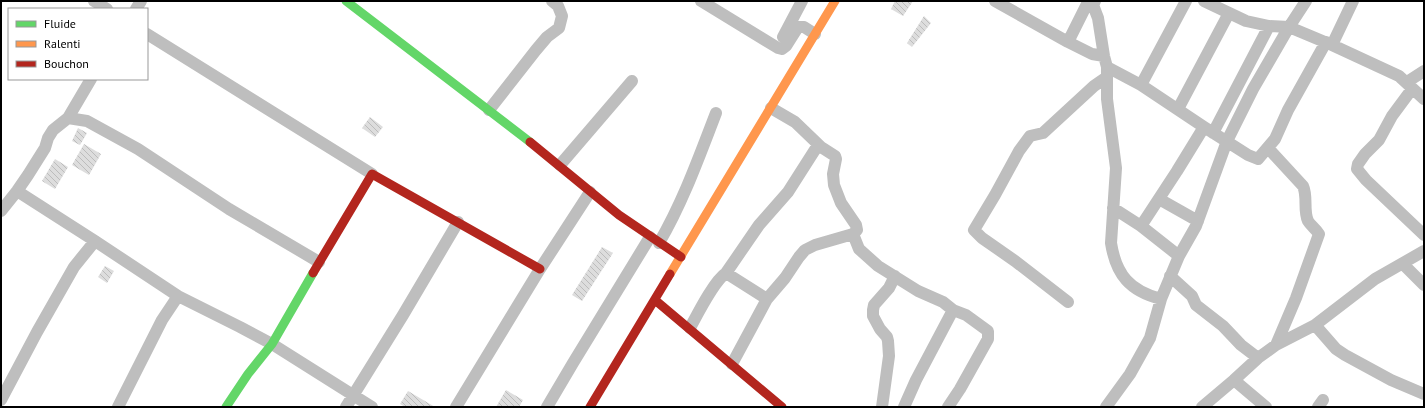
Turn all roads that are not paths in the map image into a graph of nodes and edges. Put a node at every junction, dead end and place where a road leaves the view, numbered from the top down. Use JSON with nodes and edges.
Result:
{"nodes":[{"id":1,"x":94,"y":1,"type":"edge"},
{"id":2,"x":346,"y":1,"type":"edge"},
{"id":3,"x":552,"y":1,"type":"edge"},
{"id":4,"x":701,"y":1,"type":"edge"},
{"id":5,"x":802,"y":1,"type":"edge"},
{"id":6,"x":835,"y":1,"type":"edge"},
{"id":7,"x":995,"y":1,"type":"edge"},
{"id":8,"x":1186,"y":1,"type":"edge"},
{"id":9,"x":1204,"y":1,"type":"edge"},
{"id":10,"x":1306,"y":1,"type":"edge"},
{"id":11,"x":1353,"y":1,"type":"edge"},
{"id":12,"x":1089,"y":3,"type":"edge"},
{"id":13,"x":105,"y":8,"type":"edge"},
{"id":14,"x":1229,"y":13,"type":"junction"},
{"id":15,"x":1269,"y":26,"type":"junction"},
{"id":16,"x":1289,"y":27,"type":"junction"},
{"id":17,"x":815,"y":34,"type":"junction"},
{"id":18,"x":148,"y":35,"type":"edge"},
{"id":19,"x":1068,"y":42,"type":"junction"},
{"id":20,"x":1329,"y":43,"type":"junction"},
{"id":21,"x":778,"y":48,"type":"junction"},
{"id":22,"x":1106,"y":67,"type":"junction"},
{"id":23,"x":1424,"y":71,"type":"edge"},
{"id":24,"x":90,"y":80,"type":"edge"},
{"id":25,"x":632,"y":81,"type":"dead end"},
{"id":26,"x":1141,"y":85,"type":"junction"},
{"id":27,"x":1410,"y":85,"type":"junction"},
{"id":28,"x":1424,"y":99,"type":"edge"},
{"id":29,"x":771,"y":108,"type":"junction"},
{"id":30,"x":1178,"y":109,"type":"junction"},
{"id":31,"x":489,"y":110,"type":"junction"},
{"id":32,"x":716,"y":113,"type":"dead end"},
{"id":33,"x":68,"y":118,"type":"junction"},
{"id":34,"x":1208,"y":130,"type":"junction"},
{"id":35,"x":1227,"y":141,"type":"junction"},
{"id":36,"x":818,"y":145,"type":"junction"},
{"id":37,"x":1268,"y":148,"type":"junction"},
{"id":38,"x":560,"y":165,"type":"junction"},
{"id":39,"x":372,"y":174,"type":"junction"},
{"id":40,"x":17,"y":191,"type":"junction"},
{"id":41,"x":590,"y":192,"type":"junction"},
{"id":42,"x":1159,"y":199,"type":"junction"},
{"id":43,"x":1113,"y":208,"type":"junction"},
{"id":44,"x":1,"y":211,"type":"edge"},
{"id":45,"x":1198,"y":221,"type":"junction"},
{"id":46,"x":458,"y":222,"type":"junction"},
{"id":47,"x":1141,"y":226,"type":"junction"},
{"id":48,"x":852,"y":234,"type":"junction"},
{"id":49,"x":1424,"y":234,"type":"edge"},
{"id":50,"x":654,"y":240,"type":"junction"},
{"id":51,"x":95,"y":241,"type":"junction"},
{"id":52,"x":1424,"y":251,"type":"edge"},
{"id":53,"x":1179,"y":256,"type":"junction"},
{"id":54,"x":681,"y":257,"type":"junction"},
{"id":55,"x":319,"y":262,"type":"junction"},
{"id":56,"x":1403,"y":264,"type":"junction"},
{"id":57,"x":540,"y":269,"type":"junction"},
{"id":58,"x":726,"y":273,"type":"junction"},
{"id":59,"x":895,"y":276,"type":"junction"},
{"id":60,"x":1170,"y":276,"type":"junction"},
{"id":61,"x":1424,"y":285,"type":"edge"},
{"id":62,"x":178,"y":296,"type":"junction"},
{"id":63,"x":767,"y":299,"type":"junction"},
{"id":64,"x":1161,"y":299,"type":"junction"},
{"id":65,"x":655,"y":300,"type":"junction"},
{"id":66,"x":1068,"y":302,"type":"dead end"},
{"id":67,"x":953,"y":310,"type":"junction"},
{"id":68,"x":1315,"y":325,"type":"junction"},
{"id":69,"x":690,"y":328,"type":"junction"},
{"id":70,"x":272,"y":344,"type":"junction"},
{"id":71,"x":1276,"y":345,"type":"junction"},
{"id":72,"x":1258,"y":358,"type":"junction"},
{"id":73,"x":732,"y":364,"type":"junction"},
{"id":74,"x":1234,"y":380,"type":"junction"},
{"id":75,"x":1424,"y":394,"type":"edge"},
{"id":76,"x":354,"y":395,"type":"junction"},
{"id":77,"x":1,"y":400,"type":"edge"},
{"id":78,"x":118,"y":407,"type":"edge"},
{"id":79,"x":226,"y":407,"type":"edge"},
{"id":80,"x":346,"y":407,"type":"edge"},
{"id":81,"x":372,"y":407,"type":"edge"},
{"id":82,"x":456,"y":407,"type":"edge"},
{"id":83,"x":547,"y":407,"type":"edge"},
{"id":84,"x":590,"y":407,"type":"edge"},
{"id":85,"x":782,"y":407,"type":"edge"},
{"id":86,"x":882,"y":407,"type":"edge"},
{"id":87,"x":904,"y":407,"type":"edge"},
{"id":88,"x":948,"y":407,"type":"edge"},
{"id":89,"x":1106,"y":407,"type":"edge"},
{"id":90,"x":1202,"y":407,"type":"edge"},
{"id":91,"x":1266,"y":407,"type":"edge"}],
"edges":[{"from":1,"to":13,"type":"street"},
{"from":2,"to":31,"type":"street"},
{"from":3,"to":31,"type":"street"},
{"from":4,"to":21,"type":"street"},
{"from":5,"to":21,"type":"street"},
{"from":6,"to":17,"type":"street"},
{"from":7,"to":19,"type":"street"},
{"from":8,"to":26,"type":"street"},
{"from":9,"to":14,"type":"street"},
{"from":10,"to":16,"type":"street"},
{"from":11,"to":20,"type":"street"},
{"from":12,"to":19,"type":"street"},
{"from":12,"to":22,"type":"street"},
{"from":14,"to":15,"type":"street"},
{"from":14,"to":30,"type":"street"},
{"from":15,"to":16,"type":"street"},
{"from":15,"to":34,"type":"street"},
{"from":16,"to":20,"type":"street"},
{"from":16,"to":35,"type":"street"},
{"from":17,"to":21,"type":"street"},
{"from":17,"to":29,"type":"street"},
{"from":18,"to":39,"type":"street"},
{"from":19,"to":22,"type":"street"},
{"from":20,"to":27,"type":"street"},
{"from":20,"to":37,"type":"street"},
{"from":22,"to":26,"type":"street"},
{"from":22,"to":43,"type":"street"},
{"from":22,"to":66,"type":"street"},
{"from":23,"to":27,"type":"street"},
{"from":24,"to":33,"type":"street"},
{"from":25,"to":38,"type":"street"},
{"from":26,"to":30,"type":"street"},
{"from":27,"to":28,"type":"street"},
{"from":27,"to":49,"type":"street"},
{"from":29,"to":36,"type":"street"},
{"from":29,"to":54,"type":"street"},
{"from":30,"to":34,"type":"street"},
{"from":31,"to":38,"type":"street"},
{"from":32,"to":50,"type":"street"},
{"from":33,"to":40,"type":"street"},
{"from":33,"to":55,"type":"street"},
{"from":34,"to":35,"type":"street"},
{"from":34,"to":42,"type":"street"},
{"from":35,"to":37,"type":"street"},
{"from":35,"to":45,"type":"street"},
{"from":36,"to":48,"type":"street"},
{"from":36,"to":58,"type":"street"},
{"from":37,"to":71,"type":"street"},
{"from":38,"to":41,"type":"street"},
{"from":39,"to":46,"type":"street"},
{"from":39,"to":55,"type":"street"},
{"from":40,"to":44,"type":"street"},
{"from":40,"to":51,"type":"street"},
{"from":41,"to":50,"type":"street"},
{"from":41,"to":57,"type":"street"},
{"from":42,"to":45,"type":"street"},
{"from":42,"to":47,"type":"street"},
{"from":43,"to":47,"type":"street"},
{"from":43,"to":64,"type":"street"},
{"from":45,"to":53,"type":"street"},
{"from":46,"to":57,"type":"street"},
{"from":46,"to":76,"type":"street"},
{"from":47,"to":53,"type":"street"},
{"from":48,"to":59,"type":"street"},
{"from":48,"to":63,"type":"street"},
{"from":50,"to":54,"type":"street"},
{"from":50,"to":83,"type":"street"},
{"from":51,"to":62,"type":"street"},
{"from":51,"to":77,"type":"street"},
{"from":52,"to":56,"type":"street"},
{"from":53,"to":60,"type":"street"},
{"from":54,"to":65,"type":"street"},
{"from":55,"to":70,"type":"street"},
{"from":56,"to":61,"type":"street"},
{"from":56,"to":68,"type":"street"},
{"from":57,"to":82,"type":"street"},
{"from":58,"to":63,"type":"street"},
{"from":58,"to":69,"type":"street"},
{"from":59,"to":67,"type":"street"},
{"from":59,"to":86,"type":"street"},
{"from":60,"to":64,"type":"street"},
{"from":60,"to":72,"type":"street"},
{"from":62,"to":70,"type":"street"},
{"from":62,"to":78,"type":"street"},
{"from":63,"to":73,"type":"street"},
{"from":64,"to":89,"type":"street"},
{"from":65,"to":69,"type":"street"},
{"from":65,"to":84,"type":"street"},
{"from":67,"to":87,"type":"street"},
{"from":67,"to":88,"type":"street"},
{"from":68,"to":71,"type":"street"},
{"from":68,"to":75,"type":"street"},
{"from":69,"to":73,"type":"street"},
{"from":70,"to":76,"type":"street"},
{"from":70,"to":79,"type":"street"},
{"from":71,"to":72,"type":"street"},
{"from":72,"to":74,"type":"street"},
{"from":73,"to":85,"type":"street"},
{"from":74,"to":90,"type":"street"},
{"from":74,"to":91,"type":"street"},
{"from":76,"to":80,"type":"street"},
{"from":76,"to":81,"type":"street"}]}
